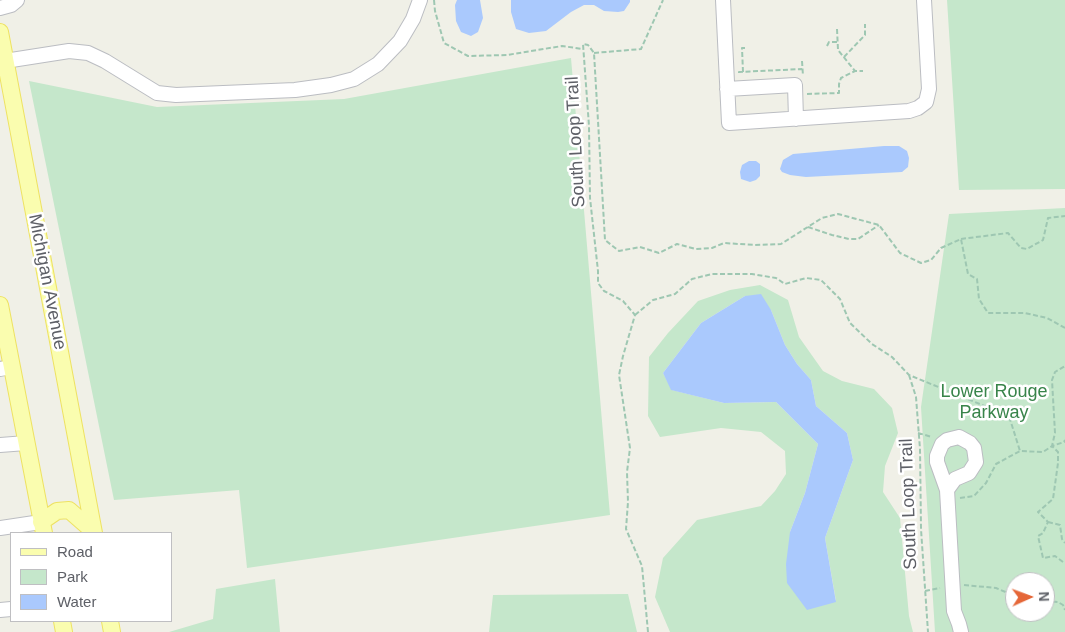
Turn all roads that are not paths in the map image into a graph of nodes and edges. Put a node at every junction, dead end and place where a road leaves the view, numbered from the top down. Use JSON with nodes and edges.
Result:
{"nodes":[{"id":1,"x":17,"y":0,"type":"edge"},
{"id":2,"x":420,"y":0,"type":"edge"},
{"id":3,"x":723,"y":0,"type":"edge"},
{"id":4,"x":924,"y":0,"type":"edge"},
{"id":5,"x":0,"y":8,"type":"edge"},
{"id":6,"x":0,"y":32,"type":"edge"},
{"id":7,"x":5,"y":61,"type":"junction"},
{"id":8,"x":727,"y":89,"type":"junction"},
{"id":9,"x":796,"y":119,"type":"junction"},
{"id":10,"x":0,"y":305,"type":"edge"},
{"id":11,"x":6,"y":368,"type":"edge"},
{"id":12,"x":26,"y":443,"type":"junction"},
{"id":13,"x":0,"y":445,"type":"edge"},
{"id":14,"x":947,"y":494,"type":"road end"},
{"id":15,"x":0,"y":528,"type":"edge"},
{"id":16,"x":43,"y":528,"type":"edge"},
{"id":17,"x":93,"y":532,"type":"edge"},
{"id":18,"x":961,"y":632,"type":"edge"}],
"edges":[{"from":1,"to":5,"type":"street"},
{"from":2,"to":7,"type":"street"},
{"from":3,"to":8,"type":"street"},
{"from":4,"to":9,"type":"street"},
{"from":6,"to":7,"type":"main road","name":"Michigan Avenue"},
{"from":7,"to":17,"type":"main road","name":"Michigan Avenue"},
{"from":8,"to":9,"type":"street"},
{"from":8,"to":9,"type":"street"},
{"from":10,"to":11,"type":"main road"},
{"from":11,"to":12,"type":"main road"},
{"from":12,"to":13,"type":"street"},
{"from":12,"to":16,"type":"main road"},
{"from":14,"to":18,"type":"street"},
{"from":15,"to":16,"type":"street"},
{"from":16,"to":17,"type":"main road"}]}
